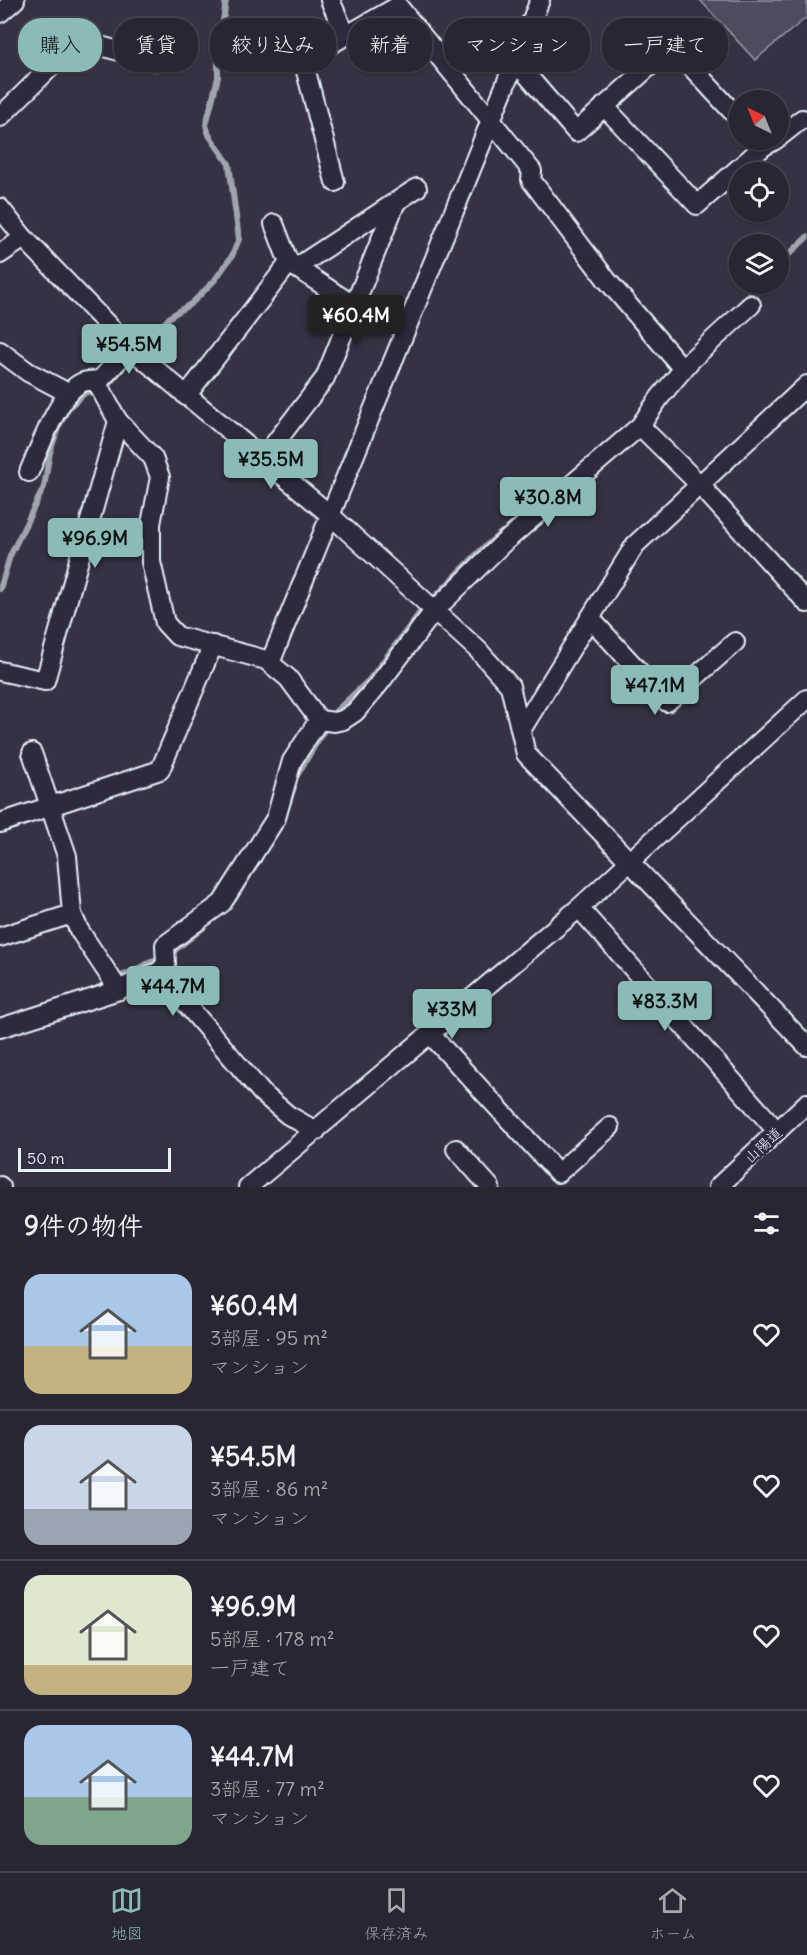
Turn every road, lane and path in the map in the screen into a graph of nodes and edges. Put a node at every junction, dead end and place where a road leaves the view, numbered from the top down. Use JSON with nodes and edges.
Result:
{"nodes":[{"id":1,"x":15,"y":0,"type":"edge"},
{"id":2,"x":330,"y":0,"type":"edge"},
{"id":3,"x":540,"y":0,"type":"edge"},
{"id":4,"x":0,"y":14,"type":"edge"},
{"id":5,"x":533,"y":18,"type":"edge"},
{"id":6,"x":346,"y":36,"type":"junction"},
{"id":7,"x":114,"y":50,"type":"edge"},
{"id":8,"x":510,"y":72,"type":"edge"},
{"id":9,"x":524,"y":72,"type":"edge"},
{"id":10,"x":604,"y":106,"type":"junction"},
{"id":11,"x":729,"y":108,"type":"edge"},
{"id":12,"x":0,"y":117,"type":"edge"},
{"id":13,"x":802,"y":119,"type":"dead end"},
{"id":14,"x":490,"y":121,"type":"junction"},
{"id":15,"x":789,"y":128,"type":"edge"},
{"id":16,"x":759,"y":150,"type":"edge"},
{"id":17,"x":335,"y":182,"type":"dead end"},
{"id":18,"x":417,"y":188,"type":"dead end"},
{"id":19,"x":396,"y":202,"type":"junction"},
{"id":20,"x":0,"y":208,"type":"edge"},
{"id":21,"x":274,"y":224,"type":"dead end"},
{"id":22,"x":24,"y":238,"type":"junction"},
{"id":23,"x":0,"y":254,"type":"edge"},
{"id":24,"x":293,"y":265,"type":"junction"},
{"id":25,"x":353,"y":305,"type":"junction"},
{"id":26,"x":751,"y":305,"type":"dead end"},
{"id":27,"x":0,"y":351,"type":"edge"},
{"id":28,"x":134,"y":352,"type":"junction"},
{"id":29,"x":680,"y":366,"type":"junction"},
{"id":30,"x":807,"y":385,"type":"edge"},
{"id":31,"x":100,"y":386,"type":"junction"},
{"id":32,"x":68,"y":393,"type":"junction"},
{"id":33,"x":186,"y":396,"type":"junction"},
{"id":34,"x":118,"y":421,"type":"junction"},
{"id":35,"x":640,"y":426,"type":"junction"},
{"id":36,"x":262,"y":460,"type":"junction"},
{"id":37,"x":29,"y":472,"type":"dead end"},
{"id":38,"x":700,"y":485,"type":"junction"},
{"id":39,"x":329,"y":514,"type":"junction"},
{"id":40,"x":807,"y":603,"type":"edge"},
{"id":41,"x":429,"y":606,"type":"junction"},
{"id":42,"x":590,"y":618,"type":"junction"},
{"id":43,"x":735,"y":642,"type":"dead end"},
{"id":44,"x":213,"y":645,"type":"junction"},
{"id":45,"x":270,"y":663,"type":"junction"},
{"id":46,"x":0,"y":671,"type":"edge"},
{"id":47,"x":807,"y":699,"type":"edge"},
{"id":48,"x":326,"y":721,"type":"junction"},
{"id":49,"x":521,"y":730,"type":"junction"},
{"id":50,"x":32,"y":753,"type":"dead end"},
{"id":51,"x":51,"y":806,"type":"junction"},
{"id":52,"x":0,"y":823,"type":"edge"},
{"id":53,"x":630,"y":863,"type":"junction"},
{"id":54,"x":579,"y":908,"type":"junction"},
{"id":55,"x":72,"y":914,"type":"junction"},
{"id":56,"x":0,"y":937,"type":"edge"},
{"id":57,"x":164,"y":961,"type":"junction"},
{"id":58,"x":115,"y":984,"type":"junction"},
{"id":59,"x":0,"y":1028,"type":"edge"},
{"id":60,"x":431,"y":1035,"type":"junction"},
{"id":61,"x":807,"y":1046,"type":"edge"},
{"id":62,"x":807,"y":1103,"type":"edge"},
{"id":63,"x":610,"y":1127,"type":"dead end"},
{"id":64,"x":316,"y":1131,"type":"junction"},
{"id":65,"x":777,"y":1131,"type":"junction"},
{"id":66,"x":456,"y":1149,"type":"dead end"},
{"id":67,"x":248,"y":1187,"type":"edge"},
{"id":68,"x":490,"y":1187,"type":"edge"},
{"id":69,"x":718,"y":1187,"type":"edge"}],
"edges":[{"from":1,"to":4,"type":"street"},
{"from":2,"to":6,"type":"street"},
{"from":3,"to":5,"type":"street"},
{"from":6,"to":14,"type":"street"},
{"from":6,"to":17,"type":"street"},
{"from":7,"to":12,"type":"street"},
{"from":8,"to":14,"type":"street"},
{"from":9,"to":10,"type":"street"},
{"from":10,"to":11,"type":"street"},
{"from":10,"to":16,"type":"street"},
{"from":13,"to":15,"type":"street"},
{"from":14,"to":29,"type":"street"},
{"from":14,"to":39,"type":"street"},
{"from":18,"to":19,"type":"street"},
{"from":19,"to":24,"type":"street"},
{"from":19,"to":25,"type":"street"},
{"from":20,"to":22,"type":"street"},
{"from":21,"to":24,"type":"street"},
{"from":22,"to":23,"type":"street"},
{"from":22,"to":28,"type":"street"},
{"from":24,"to":25,"type":"street"},
{"from":24,"to":33,"type":"street"},
{"from":25,"to":36,"type":"street"},
{"from":26,"to":29,"type":"street"},
{"from":27,"to":32,"type":"street"},
{"from":28,"to":31,"type":"street"},
{"from":28,"to":33,"type":"street"},
{"from":29,"to":35,"type":"street"},
{"from":30,"to":38,"type":"street"},
{"from":31,"to":32,"type":"street"},
{"from":31,"to":34,"type":"street"},
{"from":32,"to":37,"type":"street"},
{"from":33,"to":36,"type":"street"},
{"from":34,"to":44,"type":"street"},
{"from":34,"to":46,"type":"street"},
{"from":35,"to":38,"type":"street"},
{"from":35,"to":41,"type":"street"},
{"from":36,"to":39,"type":"street"},
{"from":38,"to":40,"type":"street"},
{"from":38,"to":42,"type":"street"},
{"from":39,"to":41,"type":"street"},
{"from":39,"to":45,"type":"street"},
{"from":41,"to":48,"type":"street"},
{"from":41,"to":49,"type":"street"},
{"from":42,"to":43,"type":"street"},
{"from":42,"to":49,"type":"street"},
{"from":44,"to":45,"type":"street"},
{"from":44,"to":51,"type":"street"},
{"from":45,"to":48,"type":"street"},
{"from":47,"to":53,"type":"street"},
{"from":48,"to":57,"type":"street"},
{"from":49,"to":53,"type":"street"},
{"from":50,"to":51,"type":"street"},
{"from":51,"to":52,"type":"street"},
{"from":51,"to":55,"type":"street"},
{"from":53,"to":54,"type":"street"},
{"from":53,"to":61,"type":"street"},
{"from":54,"to":60,"type":"street"},
{"from":54,"to":65,"type":"street"},
{"from":55,"to":56,"type":"street"},
{"from":55,"to":58,"type":"street"},
{"from":57,"to":58,"type":"street"},
{"from":57,"to":64,"type":"street"},
{"from":58,"to":59,"type":"street"},
{"from":60,"to":63,"type":"street"},
{"from":60,"to":64,"type":"street"},
{"from":62,"to":65,"type":"street","name":"山陽道"},
{"from":64,"to":67,"type":"street"},
{"from":65,"to":69,"type":"street","name":"山陽道"},
{"from":66,"to":68,"type":"street"}]}
